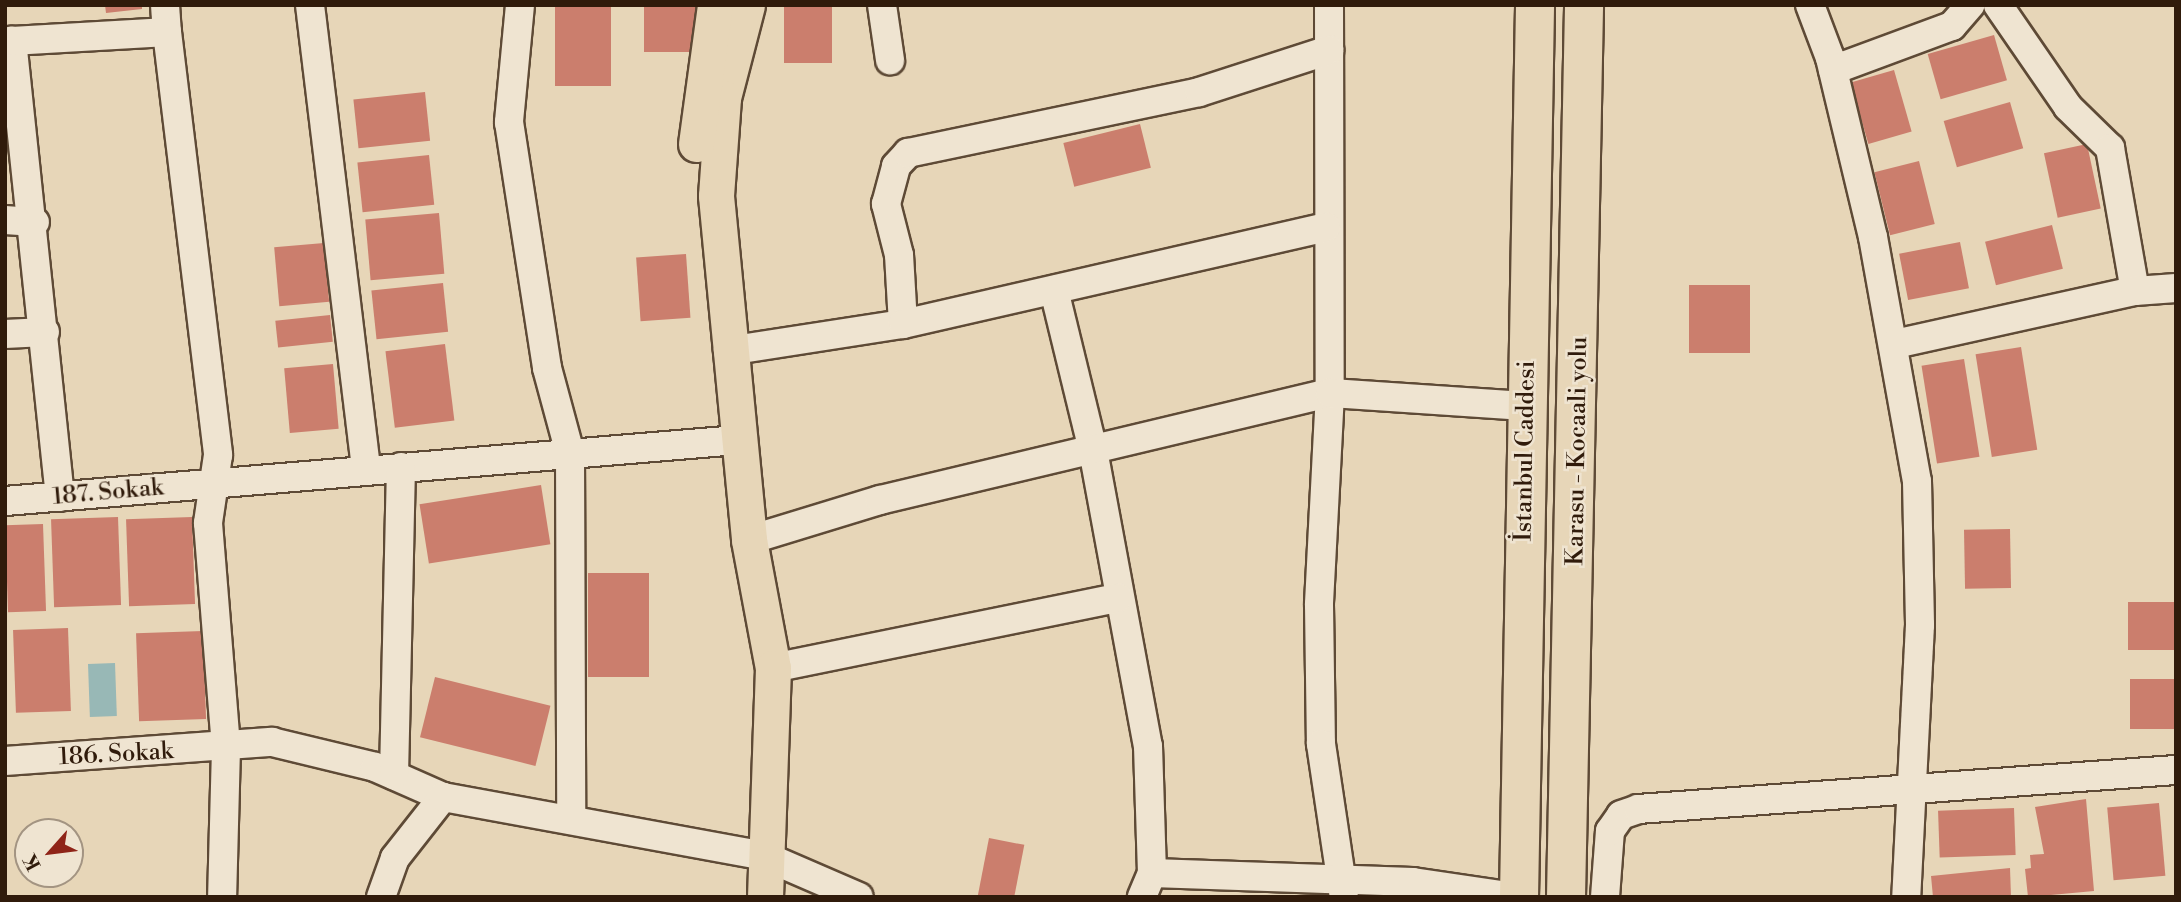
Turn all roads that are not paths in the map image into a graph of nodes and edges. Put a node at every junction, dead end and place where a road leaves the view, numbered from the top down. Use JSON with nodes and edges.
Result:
{"nodes":[{"id":1,"x":310,"y":5,"type":"edge"},
{"id":2,"x":520,"y":5,"type":"edge"},
{"id":3,"x":715,"y":5,"type":"edge"},
{"id":4,"x":747,"y":5,"type":"edge"},
{"id":5,"x":882,"y":5,"type":"edge"},
{"id":6,"x":1329,"y":5,"type":"edge"},
{"id":7,"x":1535,"y":5,"type":"edge"},
{"id":8,"x":1584,"y":5,"type":"edge"},
{"id":9,"x":1810,"y":5,"type":"edge"},
{"id":10,"x":1970,"y":5,"type":"edge"},
{"id":11,"x":1997,"y":5,"type":"edge"},
{"id":12,"x":166,"y":19,"type":"edge"},
{"id":13,"x":8,"y":42,"type":"edge"},
{"id":14,"x":1329,"y":50,"type":"junction"},
{"id":15,"x":890,"y":60,"type":"dead end"},
{"id":16,"x":1833,"y":70,"type":"junction"},
{"id":17,"x":5,"y":220,"type":"edge"},
{"id":18,"x":36,"y":222,"type":"junction"},
{"id":19,"x":1326,"y":227,"type":"junction"},
{"id":20,"x":2176,"y":288,"type":"edge"},
{"id":21,"x":1054,"y":290,"type":"junction"},
{"id":22,"x":2135,"y":291,"type":"junction"},
{"id":23,"x":903,"y":324,"type":"junction"},
{"id":24,"x":45,"y":332,"type":"junction"},
{"id":25,"x":5,"y":334,"type":"edge"},
{"id":26,"x":1895,"y":344,"type":"junction"},
{"id":27,"x":728,"y":351,"type":"junction"},
{"id":28,"x":1331,"y":393,"type":"junction"},
{"id":29,"x":1527,"y":406,"type":"junction"},
{"id":30,"x":726,"y":441,"type":"junction"},
{"id":31,"x":1093,"y":450,"type":"junction"},
{"id":32,"x":570,"y":453,"type":"junction"},
{"id":33,"x":401,"y":467,"type":"junction"},
{"id":34,"x":366,"y":471,"type":"junction"},
{"id":35,"x":212,"y":485,"type":"junction"},
{"id":36,"x":60,"y":497,"type":"junction"},
{"id":37,"x":5,"y":502,"type":"edge"},
{"id":38,"x":749,"y":540,"type":"junction"},
{"id":39,"x":1118,"y":597,"type":"junction"},
{"id":40,"x":773,"y":668,"type":"junction"},
{"id":41,"x":226,"y":748,"type":"junction"},
{"id":42,"x":5,"y":761,"type":"edge"},
{"id":43,"x":2176,"y":770,"type":"edge"},
{"id":44,"x":394,"y":775,"type":"junction"},
{"id":45,"x":1915,"y":788,"type":"junction"},
{"id":46,"x":443,"y":797,"type":"junction"},
{"id":47,"x":571,"y":820,"type":"junction"},
{"id":48,"x":754,"y":854,"type":"junction"},
{"id":49,"x":1147,"y":885,"type":"edge"},
{"id":50,"x":1342,"y":890,"type":"edge"},
{"id":51,"x":222,"y":897,"type":"edge"},
{"id":52,"x":381,"y":897,"type":"edge"},
{"id":53,"x":746,"y":897,"type":"edge"},
{"id":54,"x":765,"y":897,"type":"edge"},
{"id":55,"x":859,"y":897,"type":"edge"},
{"id":56,"x":1517,"y":897,"type":"edge"},
{"id":57,"x":1566,"y":897,"type":"edge"},
{"id":58,"x":1605,"y":897,"type":"edge"},
{"id":59,"x":1906,"y":897,"type":"edge"}],
"edges":[{"from":1,"to":34,"type":"street"},
{"from":2,"to":32,"type":"street"},
{"from":3,"to":30,"type":"main road"},
{"from":4,"to":27,"type":"main road"},
{"from":5,"to":15,"type":"street"},
{"from":6,"to":14,"type":"street"},
{"from":7,"to":29,"type":"highway","name":"İstanbul Caddesi"},
{"from":8,"to":57,"type":"highway","name":"Karasu - Kocaali yolu"},
{"from":9,"to":16,"type":"street"},
{"from":10,"to":16,"type":"street"},
{"from":11,"to":22,"type":"street"},
{"from":12,"to":13,"type":"street"},
{"from":12,"to":35,"type":"street"},
{"from":13,"to":18,"type":"street"},
{"from":14,"to":19,"type":"street"},
{"from":14,"to":23,"type":"street"},
{"from":16,"to":26,"type":"street"},
{"from":17,"to":18,"type":"street"},
{"from":18,"to":24,"type":"street"},
{"from":19,"to":21,"type":"street"},
{"from":19,"to":28,"type":"street"},
{"from":20,"to":22,"type":"street"},
{"from":21,"to":23,"type":"street"},
{"from":21,"to":31,"type":"street"},
{"from":22,"to":26,"type":"street"},
{"from":23,"to":27,"type":"street"},
{"from":24,"to":25,"type":"street"},
{"from":24,"to":36,"type":"street"},
{"from":26,"to":45,"type":"street"},
{"from":27,"to":30,"type":"main road"},
{"from":28,"to":29,"type":"street"},
{"from":28,"to":31,"type":"street"},
{"from":28,"to":50,"type":"street"},
{"from":29,"to":56,"type":"highway","name":"İstanbul Caddesi"},
{"from":30,"to":32,"type":"street","name":"187. Sokak"},
{"from":30,"to":38,"type":"main road"},
{"from":30,"to":48,"type":"main road"},
{"from":31,"to":38,"type":"street"},
{"from":31,"to":39,"type":"street"},
{"from":32,"to":33,"type":"street","name":"187. Sokak"},
{"from":32,"to":47,"type":"street"},
{"from":33,"to":34,"type":"street","name":"187. Sokak"},
{"from":33,"to":44,"type":"street"},
{"from":34,"to":35,"type":"street","name":"187. Sokak"},
{"from":35,"to":36,"type":"street","name":"187. Sokak"},
{"from":35,"to":41,"type":"street"},
{"from":36,"to":37,"type":"street","name":"187. Sokak"},
{"from":38,"to":40,"type":"main road"},
{"from":39,"to":40,"type":"street"},
{"from":39,"to":49,"type":"street"},
{"from":40,"to":48,"type":"main road"},
{"from":41,"to":42,"type":"street","name":"186. Sokak"},
{"from":41,"to":44,"type":"street","name":"186. Sokak"},
{"from":41,"to":51,"type":"street"},
{"from":43,"to":45,"type":"street"},
{"from":44,"to":46,"type":"street","name":"186. Sokak"},
{"from":45,"to":58,"type":"street"},
{"from":45,"to":59,"type":"street"},
{"from":46,"to":47,"type":"street","name":"186. Sokak"},
{"from":46,"to":52,"type":"street"},
{"from":47,"to":48,"type":"street","name":"186. Sokak"},
{"from":48,"to":53,"type":"main road"},
{"from":48,"to":54,"type":"main road"},
{"from":48,"to":55,"type":"street","name":"186. Sokak"},
{"from":49,"to":50,"type":"street"},
{"from":50,"to":56,"type":"street"}]}
